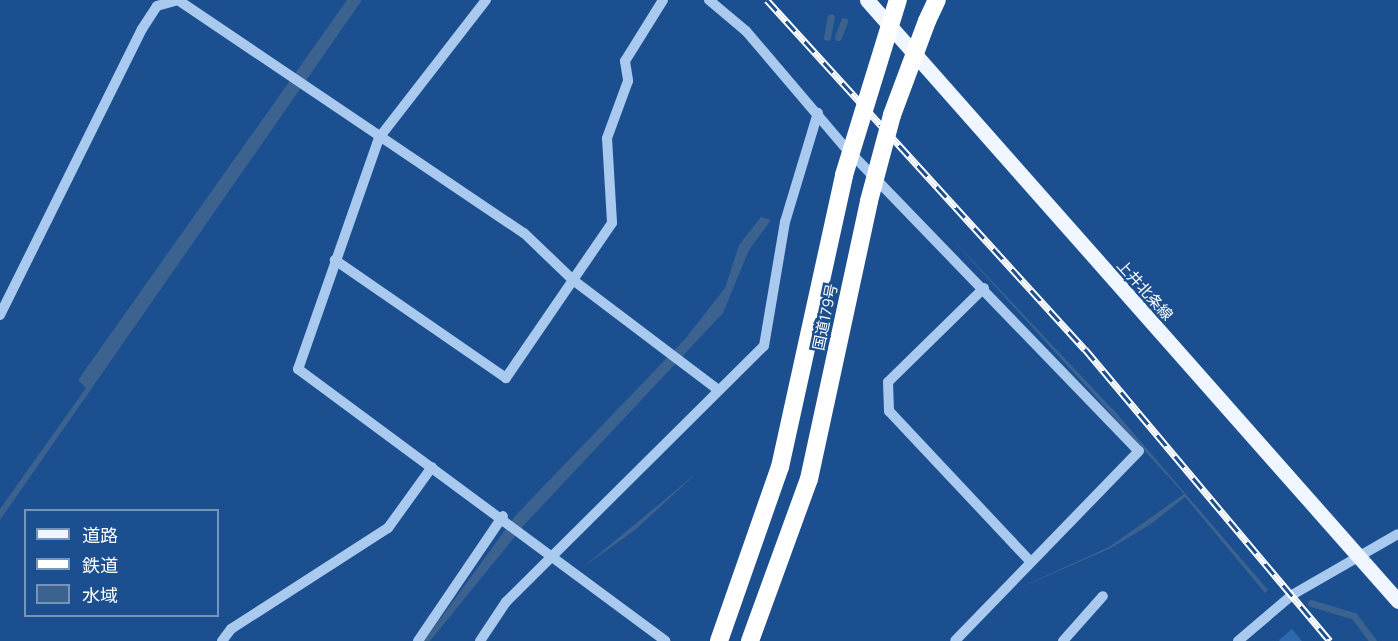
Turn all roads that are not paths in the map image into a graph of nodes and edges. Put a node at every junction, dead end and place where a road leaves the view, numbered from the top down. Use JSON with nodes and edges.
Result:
{"nodes":[{"id":1,"x":486,"y":0,"type":"edge"},
{"id":2,"x":663,"y":0,"type":"edge"},
{"id":3,"x":709,"y":0,"type":"edge"},
{"id":4,"x":867,"y":0,"type":"edge"},
{"id":5,"x":898,"y":0,"type":"edge"},
{"id":6,"x":936,"y":0,"type":"edge"},
{"id":7,"x":818,"y":113,"type":"junction"},
{"id":8,"x":379,"y":138,"type":"junction"},
{"id":9,"x":335,"y":260,"type":"junction"},
{"id":10,"x":573,"y":280,"type":"junction"},
{"id":11,"x":984,"y":288,"type":"junction"},
{"id":12,"x":0,"y":315,"type":"edge"},
{"id":13,"x":717,"y":389,"type":"junction"},
{"id":14,"x":432,"y":467,"type":"junction"},
{"id":15,"x":503,"y":516,"type":"junction"},
{"id":16,"x":1398,"y":534,"type":"edge"},
{"id":17,"x":552,"y":554,"type":"junction"},
{"id":18,"x":1359,"y":554,"type":"junction"},
{"id":19,"x":1030,"y":561,"type":"junction"},
{"id":20,"x":1103,"y":596,"type":"dead end"},
{"id":21,"x":1398,"y":601,"type":"edge"},
{"id":22,"x":222,"y":641,"type":"edge"},
{"id":23,"x":418,"y":641,"type":"edge"},
{"id":24,"x":480,"y":641,"type":"edge"},
{"id":25,"x":665,"y":641,"type":"edge"},
{"id":26,"x":719,"y":641,"type":"edge"},
{"id":27,"x":750,"y":641,"type":"edge"},
{"id":28,"x":955,"y":641,"type":"edge"},
{"id":29,"x":1063,"y":641,"type":"edge"},
{"id":30,"x":1238,"y":641,"type":"edge"}],
"edges":[{"from":1,"to":8,"type":"street"},
{"from":2,"to":10,"type":"street"},
{"from":3,"to":7,"type":"street"},
{"from":4,"to":18,"type":"main road","name":"上井北条線"},
{"from":5,"to":26,"type":"highway","name":"国道179号","bridge":true},
{"from":6,"to":27,"type":"highway","name":"国道179号","bridge":true},
{"from":7,"to":11,"type":"street"},
{"from":7,"to":13,"type":"street"},
{"from":8,"to":9,"type":"street"},
{"from":8,"to":10,"type":"street"},
{"from":8,"to":12,"type":"street"},
{"from":9,"to":10,"type":"street"},
{"from":9,"to":14,"type":"street"},
{"from":10,"to":13,"type":"street"},
{"from":11,"to":19,"type":"street"},
{"from":11,"to":19,"type":"street"},
{"from":13,"to":17,"type":"street"},
{"from":14,"to":15,"type":"street"},
{"from":14,"to":22,"type":"street"},
{"from":15,"to":17,"type":"street"},
{"from":15,"to":23,"type":"street"},
{"from":16,"to":18,"type":"street"},
{"from":17,"to":24,"type":"street"},
{"from":17,"to":25,"type":"street"},
{"from":18,"to":21,"type":"main road","name":"上井北条線"},
{"from":18,"to":30,"type":"street"},
{"from":19,"to":28,"type":"street"},
{"from":20,"to":29,"type":"street"}]}
